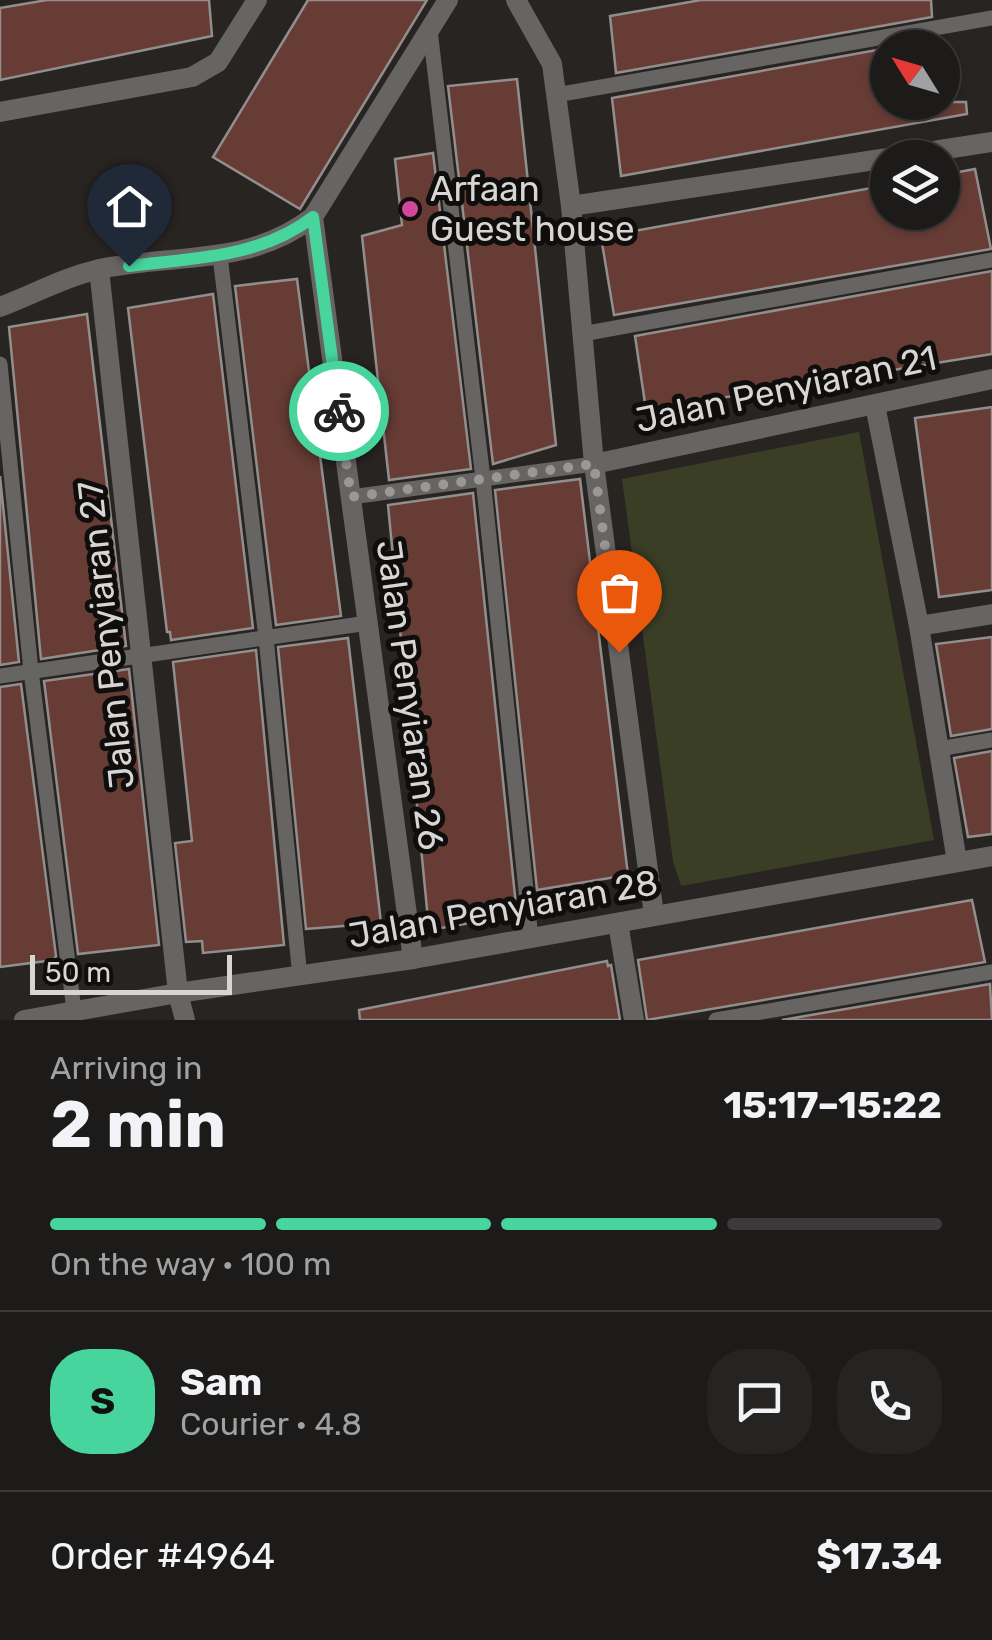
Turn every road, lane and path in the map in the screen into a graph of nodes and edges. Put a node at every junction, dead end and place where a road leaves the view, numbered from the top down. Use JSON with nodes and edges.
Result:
{"nodes":[{"id":1,"x":257,"y":0,"type":"edge"},
{"id":2,"x":448,"y":0,"type":"edge"},
{"id":3,"x":516,"y":0,"type":"edge"},
{"id":4,"x":992,"y":18,"type":"edge"},
{"id":5,"x":430,"y":30,"type":"junction"},
{"id":6,"x":556,"y":96,"type":"junction"},
{"id":7,"x":0,"y":112,"type":"edge"},
{"id":8,"x":992,"y":142,"type":"edge"},
{"id":9,"x":960,"y":147,"type":"edge"},
{"id":10,"x":870,"y":161,"type":"edge"},
{"id":11,"x":571,"y":206,"type":"junction"},
{"id":12,"x":313,"y":217,"type":"junction"},
{"id":13,"x":220,"y":256,"type":"junction"},
{"id":14,"x":992,"y":260,"type":"edge"},
{"id":15,"x":99,"y":269,"type":"junction"},
{"id":16,"x":0,"y":307,"type":"edge"},
{"id":17,"x":582,"y":334,"type":"junction"},
{"id":18,"x":0,"y":364,"type":"edge"},
{"id":19,"x":992,"y":378,"type":"edge"},
{"id":20,"x":875,"y":406,"type":"junction"},
{"id":21,"x":594,"y":464,"type":"junction"},
{"id":22,"x":483,"y":479,"type":"junction"},
{"id":23,"x":351,"y":497,"type":"junction"},
{"id":24,"x":992,"y":614,"type":"edge"},
{"id":25,"x":368,"y":623,"type":"junction"},
{"id":26,"x":919,"y":626,"type":"junction"},
{"id":27,"x":266,"y":638,"type":"junction"},
{"id":28,"x":140,"y":655,"type":"junction"},
{"id":29,"x":31,"y":671,"type":"junction"},
{"id":30,"x":0,"y":676,"type":"edge"},
{"id":31,"x":992,"y":740,"type":"edge"},
{"id":32,"x":938,"y":749,"type":"junction"},
{"id":33,"x":992,"y":856,"type":"edge"},
{"id":34,"x":957,"y":862,"type":"junction"},
{"id":35,"x":654,"y":915,"type":"junction"},
{"id":36,"x":618,"y":923,"type":"junction"},
{"id":37,"x":531,"y":938,"type":"junction"},
{"id":38,"x":413,"y":958,"type":"junction"},
{"id":39,"x":992,"y":972,"type":"edge"},
{"id":40,"x":300,"y":977,"type":"junction"},
{"id":41,"x":178,"y":993,"type":"junction"},
{"id":42,"x":74,"y":1010,"type":"junction"},
{"id":43,"x":24,"y":1020,"type":"edge"},
{"id":44,"x":185,"y":1020,"type":"edge"},
{"id":45,"x":634,"y":1020,"type":"edge"},
{"id":46,"x":716,"y":1020,"type":"edge"}],
"edges":[{"from":1,"to":7,"type":"street"},
{"from":2,"to":5,"type":"street"},
{"from":3,"to":6,"type":"street"},
{"from":4,"to":6,"type":"lane"},
{"from":5,"to":12,"type":"street"},
{"from":5,"to":22,"type":"lane"},
{"from":6,"to":11,"type":"street"},
{"from":8,"to":9,"type":"street"},
{"from":10,"to":11,"type":"street"},
{"from":11,"to":17,"type":"street"},
{"from":12,"to":13,"type":"street"},
{"from":12,"to":23,"type":"street","name":"Jalan Penyiaran 26"},
{"from":13,"to":15,"type":"street"},
{"from":13,"to":27,"type":"lane"},
{"from":14,"to":17,"type":"lane"},
{"from":15,"to":16,"type":"street"},
{"from":15,"to":28,"type":"street","name":"Jalan Penyiaran 27"},
{"from":17,"to":21,"type":"street"},
{"from":18,"to":29,"type":"lane"},
{"from":19,"to":20,"type":"street","name":"Jalan Penyiaran 21"},
{"from":20,"to":21,"type":"street","name":"Jalan Penyiaran 21"},
{"from":20,"to":26,"type":"street"},
{"from":21,"to":22,"type":"lane"},
{"from":21,"to":35,"type":"street"},
{"from":22,"to":23,"type":"lane"},
{"from":22,"to":37,"type":"lane"},
{"from":23,"to":25,"type":"street","name":"Jalan Penyiaran 26"},
{"from":24,"to":26,"type":"street"},
{"from":25,"to":27,"type":"lane"},
{"from":25,"to":38,"type":"street","name":"Jalan Penyiaran 26"},
{"from":26,"to":32,"type":"street"},
{"from":27,"to":28,"type":"lane"},
{"from":27,"to":40,"type":"lane"},
{"from":28,"to":29,"type":"lane"},
{"from":28,"to":41,"type":"street","name":"Jalan Penyiaran 27"},
{"from":29,"to":30,"type":"lane"},
{"from":29,"to":42,"type":"lane"},
{"from":31,"to":32,"type":"lane"},
{"from":32,"to":34,"type":"street"},
{"from":33,"to":34,"type":"street","name":"Jalan Penyiaran 28"},
{"from":34,"to":35,"type":"street","name":"Jalan Penyiaran 28"},
{"from":35,"to":36,"type":"street","name":"Jalan Penyiaran 28"},
{"from":36,"to":37,"type":"street","name":"Jalan Penyiaran 28"},
{"from":36,"to":45,"type":"street"},
{"from":37,"to":38,"type":"street","name":"Jalan Penyiaran 28"},
{"from":38,"to":40,"type":"street","name":"Jalan Penyiaran 28"},
{"from":39,"to":46,"type":"lane"},
{"from":40,"to":41,"type":"street","name":"Jalan Penyiaran 28"},
{"from":41,"to":42,"type":"street","name":"Jalan Penyiaran 28"},
{"from":41,"to":44,"type":"street","name":"Jalan Penyiaran 27"},
{"from":42,"to":43,"type":"street","name":"Jalan Penyiaran 28"}]}
